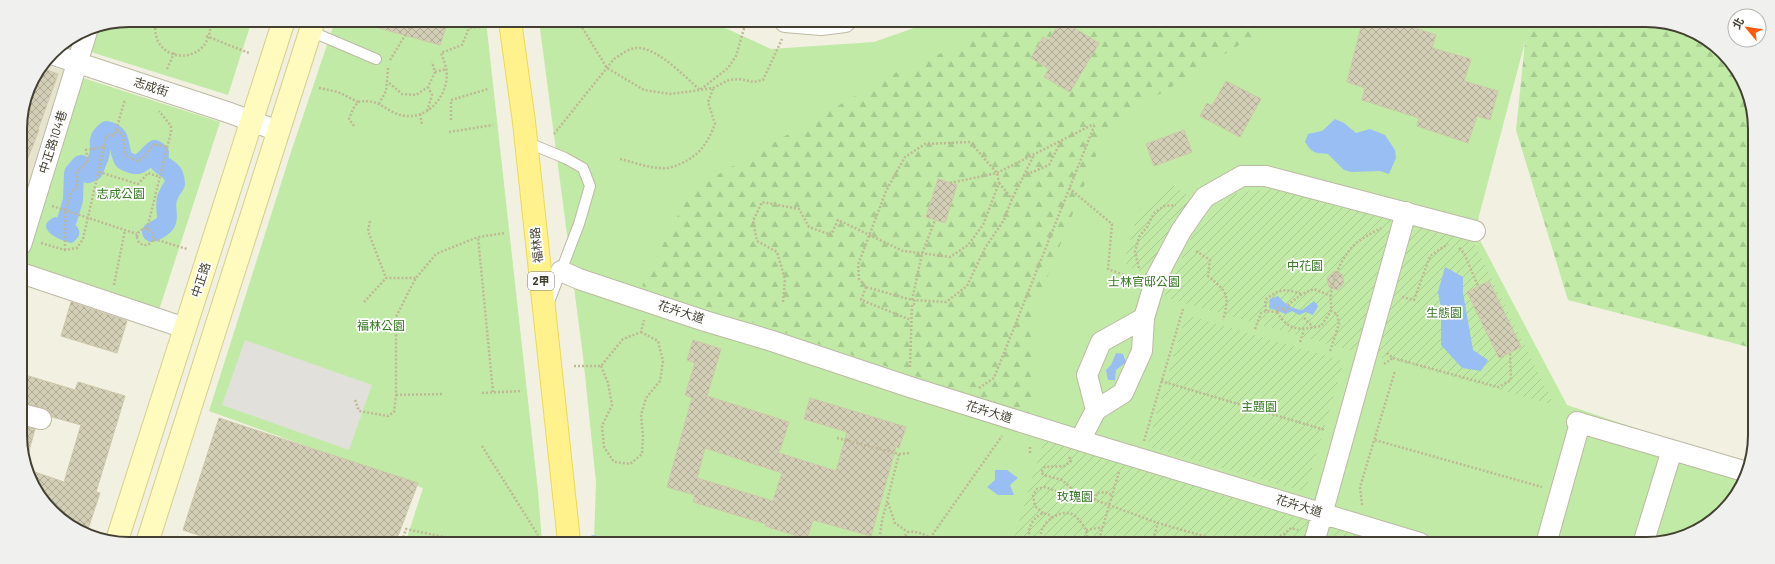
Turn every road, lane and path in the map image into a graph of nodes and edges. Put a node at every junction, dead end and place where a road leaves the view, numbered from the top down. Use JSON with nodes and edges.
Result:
{"nodes":[{"id":1,"x":155,"y":27,"type":"edge"},
{"id":2,"x":211,"y":27,"type":"edge"},
{"id":3,"x":282,"y":27,"type":"edge"},
{"id":4,"x":312,"y":27,"type":"edge"},
{"id":5,"x":314,"y":27,"type":"edge"},
{"id":6,"x":410,"y":27,"type":"edge"},
{"id":7,"x":482,"y":27,"type":"dead end"},
{"id":8,"x":511,"y":27,"type":"edge"},
{"id":9,"x":582,"y":27,"type":"edge"},
{"id":10,"x":745,"y":27,"type":"edge"},
{"id":11,"x":787,"y":27,"type":"edge"},
{"id":12,"x":208,"y":36,"type":"junction"},
{"id":13,"x":85,"y":37,"type":"edge"},
{"id":14,"x":175,"y":51,"type":"dead end"},
{"id":15,"x":249,"y":52,"type":"dead end"},
{"id":16,"x":173,"y":54,"type":"junction"},
{"id":17,"x":58,"y":56,"type":"edge"},
{"id":18,"x":376,"y":59,"type":"dead end"},
{"id":19,"x":78,"y":62,"type":"junction"},
{"id":20,"x":432,"y":62,"type":"dead end"},
{"id":21,"x":447,"y":68,"type":"junction"},
{"id":22,"x":607,"y":68,"type":"junction"},
{"id":23,"x":167,"y":69,"type":"dead end"},
{"id":24,"x":435,"y":72,"type":"junction"},
{"id":25,"x":387,"y":81,"type":"junction"},
{"id":26,"x":428,"y":87,"type":"junction"},
{"id":27,"x":319,"y":88,"type":"dead end"},
{"id":28,"x":713,"y":88,"type":"junction"},
{"id":29,"x":488,"y":89,"type":"dead end"},
{"id":30,"x":700,"y":90,"type":"junction"},
{"id":31,"x":125,"y":99,"type":"dead end"},
{"id":32,"x":358,"y":102,"type":"junction"},
{"id":33,"x":379,"y":104,"type":"junction"},
{"id":34,"x":158,"y":109,"type":"dead end"},
{"id":35,"x":427,"y":112,"type":"junction"},
{"id":36,"x":420,"y":114,"type":"junction"},
{"id":37,"x":451,"y":120,"type":"dead end"},
{"id":38,"x":252,"y":121,"type":"junction"},
{"id":39,"x":422,"y":125,"type":"dead end"},
{"id":40,"x":493,"y":125,"type":"dead end"},
{"id":41,"x":354,"y":126,"type":"dead end"},
{"id":42,"x":117,"y":130,"type":"junction"},
{"id":43,"x":278,"y":131,"type":"junction"},
{"id":44,"x":449,"y":132,"type":"dead end"},
{"id":45,"x":554,"y":134,"type":"dead end"},
{"id":46,"x":1062,"y":141,"type":"junction"},
{"id":47,"x":525,"y":142,"type":"junction"},
{"id":48,"x":104,"y":147,"type":"junction"},
{"id":49,"x":168,"y":147,"type":"junction"},
{"id":50,"x":1034,"y":155,"type":"junction"},
{"id":51,"x":620,"y":159,"type":"dead end"},
{"id":52,"x":99,"y":172,"type":"junction"},
{"id":53,"x":997,"y":173,"type":"junction"},
{"id":54,"x":1023,"y":176,"type":"junction"},
{"id":55,"x":160,"y":177,"type":"junction"},
{"id":56,"x":950,"y":183,"type":"dead end"},
{"id":57,"x":999,"y":183,"type":"junction"},
{"id":58,"x":1068,"y":188,"type":"junction"},
{"id":59,"x":1012,"y":199,"type":"junction"},
{"id":60,"x":27,"y":200,"type":"edge"},
{"id":61,"x":65,"y":211,"type":"junction"},
{"id":62,"x":1194,"y":212,"type":"junction"},
{"id":63,"x":1406,"y":212,"type":"junction"},
{"id":64,"x":89,"y":218,"type":"junction"},
{"id":65,"x":370,"y":220,"type":"dead end"},
{"id":66,"x":935,"y":220,"type":"dead end"},
{"id":67,"x":147,"y":229,"type":"junction"},
{"id":68,"x":125,"y":230,"type":"junction"},
{"id":69,"x":1475,"y":230,"type":"dead end"},
{"id":70,"x":505,"y":233,"type":"dead end"},
{"id":71,"x":136,"y":234,"type":"junction"},
{"id":72,"x":869,"y":236,"type":"junction"},
{"id":73,"x":478,"y":237,"type":"junction"},
{"id":74,"x":154,"y":239,"type":"junction"},
{"id":75,"x":1453,"y":240,"type":"dead end"},
{"id":76,"x":28,"y":243,"type":"edge"},
{"id":77,"x":1456,"y":245,"type":"dead end"},
{"id":78,"x":65,"y":250,"type":"junction"},
{"id":79,"x":186,"y":250,"type":"dead end"},
{"id":80,"x":1196,"y":251,"type":"dead end"},
{"id":81,"x":922,"y":254,"type":"junction"},
{"id":82,"x":561,"y":271,"type":"junction"},
{"id":83,"x":27,"y":275,"type":"edge"},
{"id":84,"x":386,"y":278,"type":"junction"},
{"id":85,"x":416,"y":278,"type":"junction"},
{"id":86,"x":1155,"y":282,"type":"junction"},
{"id":87,"x":866,"y":286,"type":"junction"},
{"id":88,"x":1478,"y":286,"type":"dead end"},
{"id":89,"x":1384,"y":293,"type":"junction"},
{"id":90,"x":1302,"y":294,"type":"junction"},
{"id":91,"x":1331,"y":296,"type":"junction"},
{"id":92,"x":914,"y":300,"type":"junction"},
{"id":93,"x":111,"y":302,"type":"junction"},
{"id":94,"x":364,"y":302,"type":"dead end"},
{"id":95,"x":649,"y":302,"type":"junction"},
{"id":96,"x":783,"y":302,"type":"dead end"},
{"id":97,"x":1183,"y":309,"type":"dead end"},
{"id":98,"x":1331,"y":310,"type":"junction"},
{"id":99,"x":1266,"y":311,"type":"junction"},
{"id":100,"x":1277,"y":312,"type":"junction"},
{"id":101,"x":544,"y":314,"type":"junction"},
{"id":102,"x":1144,"y":318,"type":"junction"},
{"id":103,"x":1304,"y":318,"type":"dead end"},
{"id":104,"x":911,"y":320,"type":"junction"},
{"id":105,"x":1223,"y":320,"type":"dead end"},
{"id":106,"x":185,"y":328,"type":"junction"},
{"id":107,"x":1312,"y":328,"type":"junction"},
{"id":108,"x":1255,"y":329,"type":"dead end"},
{"id":109,"x":1304,"y":330,"type":"junction"},
{"id":110,"x":641,"y":332,"type":"junction"},
{"id":111,"x":1300,"y":342,"type":"dead end"},
{"id":112,"x":1330,"y":351,"type":"dead end"},
{"id":113,"x":1510,"y":352,"type":"dead end"},
{"id":114,"x":1393,"y":358,"type":"dead end"},
{"id":115,"x":1405,"y":361,"type":"dead end"},
{"id":116,"x":574,"y":366,"type":"dead end"},
{"id":117,"x":600,"y":366,"type":"junction"},
{"id":118,"x":1381,"y":367,"type":"dead end"},
{"id":119,"x":1395,"y":371,"type":"dead end"},
{"id":120,"x":1161,"y":381,"type":"junction"},
{"id":121,"x":910,"y":387,"type":"junction"},
{"id":122,"x":978,"y":388,"type":"dead end"},
{"id":123,"x":522,"y":391,"type":"dead end"},
{"id":124,"x":493,"y":392,"type":"junction"},
{"id":125,"x":482,"y":393,"type":"dead end"},
{"id":126,"x":443,"y":394,"type":"dead end"},
{"id":127,"x":396,"y":395,"type":"junction"},
{"id":128,"x":355,"y":400,"type":"dead end"},
{"id":129,"x":1096,"y":410,"type":"junction"},
{"id":130,"x":27,"y":415,"type":"edge"},
{"id":131,"x":41,"y":419,"type":"dead end"},
{"id":132,"x":1014,"y":419,"type":"junction"},
{"id":133,"x":1328,"y":431,"type":"dead end"},
{"id":134,"x":837,"y":438,"type":"dead end"},
{"id":135,"x":1375,"y":440,"type":"junction"},
{"id":136,"x":482,"y":446,"type":"dead end"},
{"id":137,"x":1074,"y":448,"type":"junction"},
{"id":138,"x":1672,"y":450,"type":"junction"},
{"id":139,"x":911,"y":453,"type":"dead end"},
{"id":140,"x":899,"y":454,"type":"junction"},
{"id":141,"x":1132,"y":456,"type":"junction"},
{"id":142,"x":1742,"y":470,"type":"edge"},
{"id":143,"x":1561,"y":492,"type":"junction"},
{"id":144,"x":1079,"y":495,"type":"junction"},
{"id":145,"x":1112,"y":495,"type":"junction"},
{"id":146,"x":1095,"y":500,"type":"junction"},
{"id":147,"x":888,"y":501,"type":"junction"},
{"id":148,"x":1109,"y":505,"type":"junction"},
{"id":149,"x":1043,"y":512,"type":"junction"},
{"id":150,"x":1323,"y":513,"type":"junction"},
{"id":151,"x":1052,"y":518,"type":"junction"},
{"id":152,"x":1158,"y":522,"type":"junction"},
{"id":153,"x":1364,"y":526,"type":"junction"},
{"id":154,"x":1103,"y":527,"type":"junction"},
{"id":155,"x":1086,"y":530,"type":"junction"},
{"id":156,"x":908,"y":532,"type":"junction"},
{"id":157,"x":538,"y":534,"type":"dead end"},
{"id":158,"x":119,"y":536,"type":"edge"},
{"id":159,"x":149,"y":537,"type":"edge"},
{"id":160,"x":403,"y":537,"type":"edge"},
{"id":161,"x":443,"y":537,"type":"edge"},
{"id":162,"x":569,"y":537,"type":"edge"},
{"id":163,"x":880,"y":537,"type":"edge"},
{"id":164,"x":904,"y":537,"type":"edge"},
{"id":165,"x":928,"y":537,"type":"edge"},
{"id":166,"x":931,"y":537,"type":"edge"},
{"id":167,"x":1029,"y":537,"type":"edge"},
{"id":168,"x":1040,"y":537,"type":"edge"},
{"id":169,"x":1088,"y":537,"type":"edge"},
{"id":170,"x":1100,"y":537,"type":"edge"},
{"id":171,"x":1154,"y":537,"type":"edge"},
{"id":172,"x":1208,"y":537,"type":"edge"},
{"id":173,"x":1278,"y":537,"type":"edge"},
{"id":174,"x":1308,"y":537,"type":"edge"},
{"id":175,"x":1400,"y":537,"type":"edge"},
{"id":176,"x":1548,"y":537,"type":"edge"},
{"id":177,"x":1645,"y":537,"type":"edge"}],
"edges":[{"from":1,"to":16,"type":"path"},
{"from":2,"to":12,"type":"path"},
{"from":3,"to":38,"type":"main road","name":"中正路"},
{"from":4,"to":43,"type":"main road"},
{"from":5,"to":18,"type":"lane"},
{"from":6,"to":25,"type":"path"},
{"from":7,"to":21,"type":"path"},
{"from":8,"to":47,"type":"main road","name":"福林路","number":"2甲"},
{"from":9,"to":22,"type":"path"},
{"from":10,"to":30,"type":"path"},
{"from":11,"to":28,"type":"path"},
{"from":12,"to":15,"type":"path"},
{"from":12,"to":16,"type":"path"},
{"from":13,"to":19,"type":"street","name":"中正路104巷"},
{"from":14,"to":16,"type":"path"},
{"from":16,"to":23,"type":"path"},
{"from":17,"to":19,"type":"street","name":"志成街"},
{"from":19,"to":38,"type":"street","name":"志成街"},
{"from":19,"to":60,"type":"street","name":"中正路104巷"},
{"from":20,"to":24,"type":"path"},
{"from":21,"to":24,"type":"path"},
{"from":21,"to":35,"type":"path"},
{"from":22,"to":30,"type":"path"},
{"from":22,"to":30,"type":"path"},
{"from":22,"to":45,"type":"path"},
{"from":24,"to":26,"type":"path"},
{"from":25,"to":26,"type":"path"},
{"from":25,"to":33,"type":"path"},
{"from":26,"to":35,"type":"path"},
{"from":27,"to":32,"type":"path"},
{"from":28,"to":30,"type":"path"},
{"from":28,"to":51,"type":"path"},
{"from":29,"to":37,"type":"path"},
{"from":31,"to":42,"type":"path"},
{"from":32,"to":33,"type":"path"},
{"from":32,"to":41,"type":"path"},
{"from":33,"to":36,"type":"path"},
{"from":34,"to":49,"type":"path"},
{"from":35,"to":36,"type":"path"},
{"from":36,"to":39,"type":"path"},
{"from":38,"to":43,"type":"street","name":"志成街"},
{"from":38,"to":106,"type":"main road","name":"中正路"},
{"from":40,"to":44,"type":"path"},
{"from":42,"to":48,"type":"path"},
{"from":42,"to":49,"type":"path"},
{"from":43,"to":159,"type":"main road"},
{"from":46,"to":50,"type":"path"},
{"from":46,"to":54,"type":"path"},
{"from":46,"to":58,"type":"path"},
{"from":47,"to":82,"type":"lane"},
{"from":47,"to":101,"type":"main road","name":"福林路","number":"2甲"},
{"from":48,"to":52,"type":"path"},
{"from":48,"to":61,"type":"path"},
{"from":49,"to":55,"type":"path"},
{"from":50,"to":53,"type":"path"},
{"from":50,"to":54,"type":"path"},
{"from":52,"to":55,"type":"path"},
{"from":52,"to":64,"type":"path"},
{"from":53,"to":56,"type":"path"},
{"from":53,"to":57,"type":"path"},
{"from":53,"to":72,"type":"path"},
{"from":54,"to":59,"type":"path"},
{"from":55,"to":67,"type":"path"},
{"from":57,"to":59,"type":"path"},
{"from":57,"to":81,"type":"path"},
{"from":58,"to":86,"type":"path"},
{"from":58,"to":122,"type":"path"},
{"from":59,"to":92,"type":"path"},
{"from":60,"to":61,"type":"path"},
{"from":60,"to":76,"type":"street","name":"中正路104巷"},
{"from":61,"to":64,"type":"path"},
{"from":61,"to":78,"type":"path"},
{"from":62,"to":63,"type":"street"},
{"from":62,"to":86,"type":"street"},
{"from":62,"to":86,"type":"path"},
{"from":63,"to":69,"type":"street"},
{"from":63,"to":89,"type":"street"},
{"from":63,"to":91,"type":"path"},
{"from":64,"to":68,"type":"path"},
{"from":64,"to":78,"type":"path"},
{"from":65,"to":84,"type":"path"},
{"from":66,"to":81,"type":"path"},
{"from":67,"to":71,"type":"path"},
{"from":67,"to":74,"type":"path"},
{"from":68,"to":71,"type":"path"},
{"from":68,"to":93,"type":"path"},
{"from":70,"to":73,"type":"path"},
{"from":71,"to":74,"type":"path"},
{"from":72,"to":81,"type":"path"},
{"from":72,"to":87,"type":"path"},
{"from":72,"to":96,"type":"path"},
{"from":73,"to":85,"type":"path"},
{"from":73,"to":124,"type":"path"},
{"from":74,"to":79,"type":"path"},
{"from":75,"to":89,"type":"path"},
{"from":76,"to":78,"type":"path"},
{"from":77,"to":88,"type":"path"},
{"from":80,"to":105,"type":"path"},
{"from":81,"to":92,"type":"path"},
{"from":82,"to":95,"type":"street","name":"花卉大道"},
{"from":82,"to":101,"type":"lane"},
{"from":83,"to":93,"type":"street"},
{"from":84,"to":85,"type":"path"},
{"from":84,"to":94,"type":"path"},
{"from":85,"to":127,"type":"path"},
{"from":86,"to":102,"type":"street"},
{"from":87,"to":92,"type":"path"},
{"from":87,"to":104,"type":"path"},
{"from":89,"to":150,"type":"street"},
{"from":90,"to":91,"type":"path"},
{"from":90,"to":99,"type":"path"},
{"from":90,"to":100,"type":"path"},
{"from":91,"to":98,"type":"path"},
{"from":92,"to":104,"type":"path"},
{"from":93,"to":106,"type":"street"},
{"from":95,"to":110,"type":"path"},
{"from":95,"to":121,"type":"street","name":"花卉大道"},
{"from":97,"to":120,"type":"path"},
{"from":98,"to":107,"type":"path"},
{"from":98,"to":112,"type":"path"},
{"from":99,"to":100,"type":"path"},
{"from":99,"to":108,"type":"path"},
{"from":100,"to":109,"type":"path"},
{"from":101,"to":162,"type":"main road","name":"福林路","number":"2甲"},
{"from":102,"to":129,"type":"street"},
{"from":102,"to":129,"type":"street"},
{"from":103,"to":107,"type":"path"},
{"from":104,"to":121,"type":"path"},
{"from":106,"to":158,"type":"main road","name":"中正路"},
{"from":107,"to":109,"type":"path"},
{"from":109,"to":111,"type":"path"},
{"from":110,"to":117,"type":"path"},
{"from":110,"to":117,"type":"path"},
{"from":113,"to":115,"type":"path"},
{"from":114,"to":118,"type":"path"},
{"from":116,"to":117,"type":"path"},
{"from":119,"to":135,"type":"path"},
{"from":120,"to":133,"type":"path"},
{"from":120,"to":141,"type":"path"},
{"from":121,"to":132,"type":"street","name":"花卉大道"},
{"from":123,"to":124,"type":"path"},
{"from":124,"to":125,"type":"path"},
{"from":126,"to":127,"type":"path"},
{"from":127,"to":128,"type":"path"},
{"from":129,"to":137,"type":"street"},
{"from":130,"to":131,"type":"street"},
{"from":132,"to":137,"type":"street","name":"花卉大道"},
{"from":132,"to":166,"type":"path"},
{"from":134,"to":140,"type":"path"},
{"from":135,"to":143,"type":"path"},
{"from":135,"to":153,"type":"path"},
{"from":136,"to":157,"type":"path"},
{"from":137,"to":141,"type":"street","name":"花卉大道"},
{"from":137,"to":144,"type":"path"},
{"from":138,"to":142,"type":"street"},
{"from":138,"to":143,"type":"street"},
{"from":138,"to":177,"type":"street"},
{"from":139,"to":140,"type":"path"},
{"from":140,"to":147,"type":"path"},
{"from":141,"to":145,"type":"path"},
{"from":141,"to":150,"type":"street","name":"花卉大道"},
{"from":143,"to":176,"type":"street"},
{"from":144,"to":146,"type":"path"},
{"from":144,"to":149,"type":"path"},
{"from":145,"to":146,"type":"path"},
{"from":145,"to":148,"type":"path"},
{"from":146,"to":148,"type":"path"},
{"from":147,"to":156,"type":"path"},
{"from":147,"to":163,"type":"path"},
{"from":148,"to":152,"type":"path"},
{"from":148,"to":154,"type":"path"},
{"from":149,"to":151,"type":"path"},
{"from":149,"to":167,"type":"path"},
{"from":150,"to":153,"type":"street","name":"花卉大道"},
{"from":150,"to":174,"type":"street"},
{"from":151,"to":155,"type":"path"},
{"from":151,"to":168,"type":"path"},
{"from":152,"to":171,"type":"path"},
{"from":152,"to":172,"type":"path"},
{"from":153,"to":175,"type":"street","name":"花卉大道"},
{"from":154,"to":155,"type":"path"},
{"from":154,"to":170,"type":"path"},
{"from":155,"to":169,"type":"path"},
{"from":156,"to":164,"type":"path"},
{"from":156,"to":165,"type":"path"},
{"from":160,"to":161,"type":"path"},
{"from":173,"to":174,"type":"path"}]}
